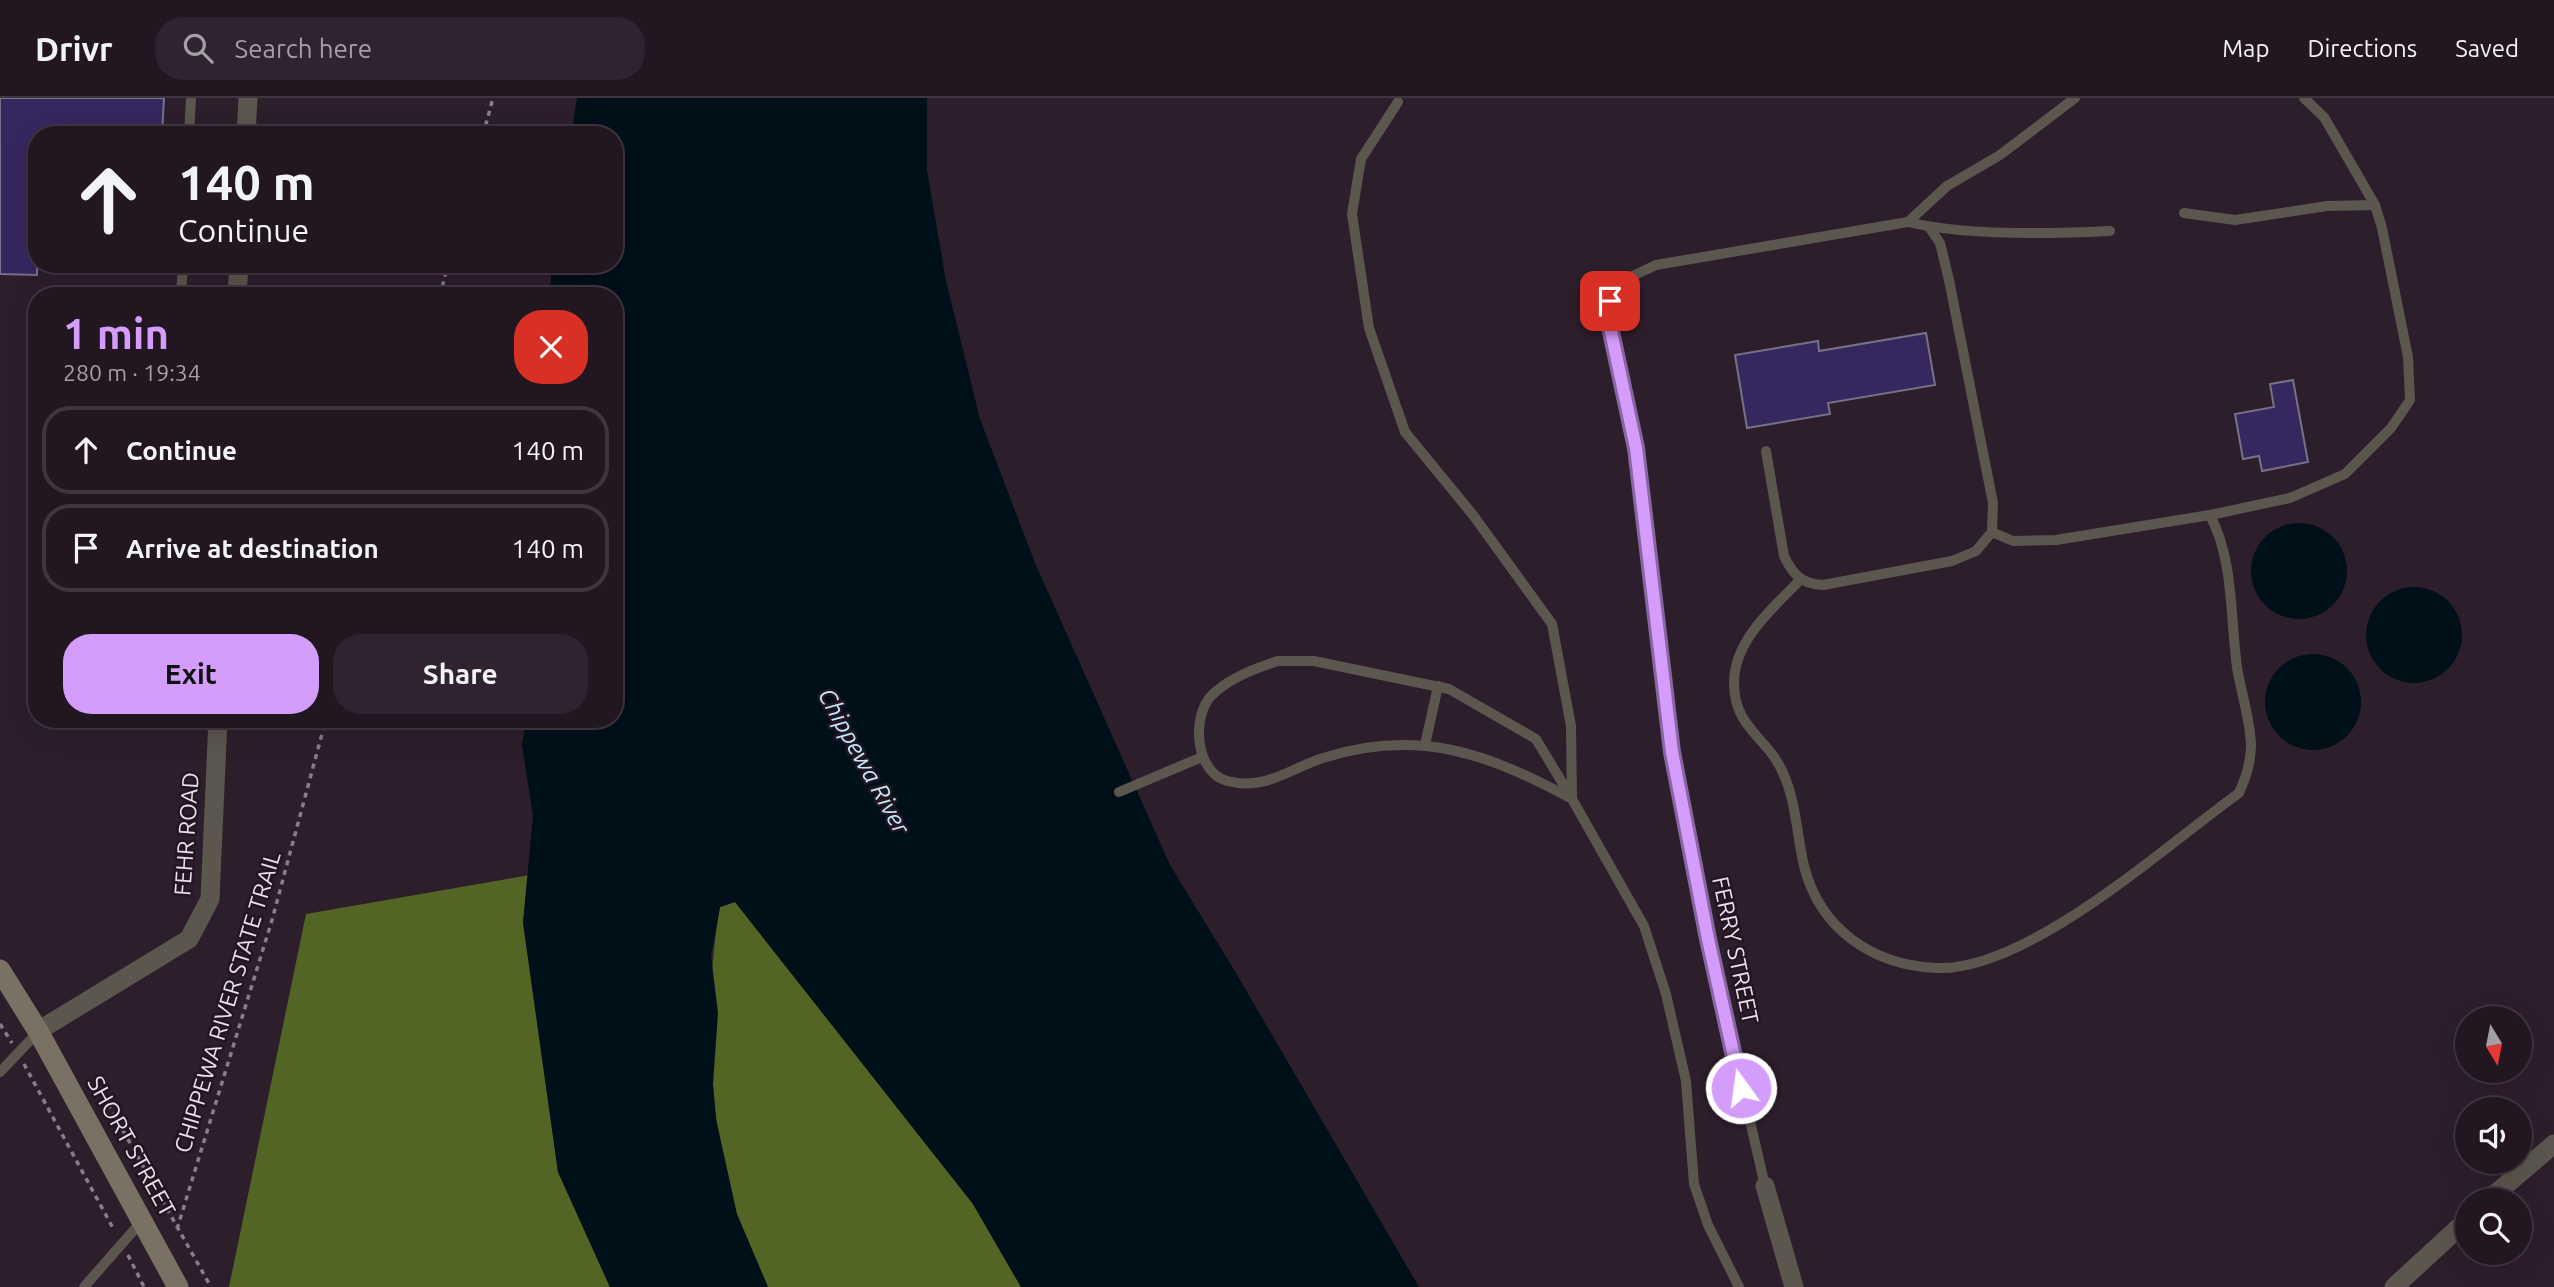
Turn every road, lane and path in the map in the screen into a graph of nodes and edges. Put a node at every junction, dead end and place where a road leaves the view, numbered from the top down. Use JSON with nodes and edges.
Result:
{"nodes":[{"id":1,"x":191,"y":98,"type":"edge"},
{"id":2,"x":248,"y":98,"type":"edge"},
{"id":3,"x":493,"y":98,"type":"edge"},
{"id":4,"x":2075,"y":98,"type":"edge"},
{"id":5,"x":2304,"y":98,"type":"edge"},
{"id":6,"x":1398,"y":102,"type":"dead end"},
{"id":7,"x":189,"y":126,"type":"edge"},
{"id":8,"x":246,"y":126,"type":"edge"},
{"id":9,"x":485,"y":126,"type":"edge"},
{"id":10,"x":2375,"y":205,"type":"junction"},
{"id":11,"x":2184,"y":213,"type":"dead end"},
{"id":12,"x":1908,"y":222,"type":"junction"},
{"id":13,"x":1929,"y":227,"type":"junction"},
{"id":14,"x":2110,"y":231,"type":"dead end"},
{"id":15,"x":1766,"y":451,"type":"dead end"},
{"id":16,"x":2210,"y":515,"type":"junction"},
{"id":17,"x":1992,"y":531,"type":"junction"},
{"id":18,"x":1801,"y":579,"type":"junction"},
{"id":19,"x":1437,"y":686,"type":"junction"},
{"id":20,"x":218,"y":728,"type":"edge"},
{"id":21,"x":324,"y":728,"type":"edge"},
{"id":22,"x":1425,"y":745,"type":"junction"},
{"id":23,"x":1202,"y":757,"type":"junction"},
{"id":24,"x":1119,"y":792,"type":"dead end"},
{"id":25,"x":1572,"y":799,"type":"junction"},
{"id":26,"x":0,"y":970,"type":"edge"},
{"id":27,"x":0,"y":1024,"type":"edge"},
{"id":28,"x":38,"y":1031,"type":"junction"},
{"id":29,"x":17,"y":1052,"type":"junction"},
{"id":30,"x":0,"y":1072,"type":"edge"},
{"id":31,"x":98,"y":1086,"type":"dead end"},
{"id":32,"x":2554,"y":1144,"type":"edge"},
{"id":33,"x":1765,"y":1186,"type":"joint"},
{"id":34,"x":2502,"y":1188,"type":"edge"},
{"id":35,"x":144,"y":1220,"type":"junction"},
{"id":36,"x":177,"y":1229,"type":"junction"},
{"id":37,"x":2455,"y":1231,"type":"edge"},
{"id":38,"x":121,"y":1243,"type":"junction"},
{"id":39,"x":210,"y":1286,"type":"edge"},
{"id":40,"x":84,"y":1287,"type":"edge"},
{"id":41,"x":144,"y":1287,"type":"edge"},
{"id":42,"x":178,"y":1287,"type":"edge"},
{"id":43,"x":1739,"y":1287,"type":"edge"},
{"id":44,"x":1794,"y":1287,"type":"edge"},
{"id":45,"x":2394,"y":1287,"type":"edge"}],
"edges":[{"from":1,"to":7,"type":"lane"},
{"from":2,"to":8,"type":"street"},
{"from":3,"to":9,"type":"path"},
{"from":4,"to":12,"type":"lane"},
{"from":5,"to":10,"type":"lane"},
{"from":6,"to":25,"type":"lane"},
{"from":10,"to":11,"type":"lane"},
{"from":10,"to":16,"type":"lane"},
{"from":12,"to":13,"type":"lane"},
{"from":12,"to":33,"type":"lane","name":"FERRY STREET"},
{"from":13,"to":14,"type":"lane"},
{"from":13,"to":17,"type":"lane"},
{"from":15,"to":18,"type":"lane"},
{"from":16,"to":17,"type":"lane"},
{"from":16,"to":18,"type":"lane"},
{"from":17,"to":18,"type":"lane"},
{"from":19,"to":22,"type":"lane"},
{"from":19,"to":23,"type":"lane"},
{"from":19,"to":25,"type":"lane"},
{"from":20,"to":28,"type":"street","name":"FEHR ROAD"},
{"from":21,"to":36,"type":"path","name":"CHIPPEWA RIVER STATE TRAIL"},
{"from":22,"to":23,"type":"lane"},
{"from":22,"to":25,"type":"lane"},
{"from":23,"to":24,"type":"lane"},
{"from":25,"to":43,"type":"lane"},
{"from":26,"to":28,"type":"street","name":"SHORT STREET"},
{"from":27,"to":29,"type":"path"},
{"from":28,"to":29,"type":"lane"},
{"from":28,"to":35,"type":"street","name":"SHORT STREET"},
{"from":29,"to":30,"type":"lane"},
{"from":29,"to":38,"type":"path"},
{"from":31,"to":36,"type":"path"},
{"from":32,"to":34,"type":"street"},
{"from":33,"to":44,"type":"street","name":"FERRY STREET"},
{"from":35,"to":38,"type":"lane"},
{"from":35,"to":42,"type":"street","name":"SHORT STREET"},
{"from":36,"to":39,"type":"path"},
{"from":37,"to":45,"type":"street"},
{"from":38,"to":40,"type":"lane"},
{"from":38,"to":41,"type":"path"}]}
